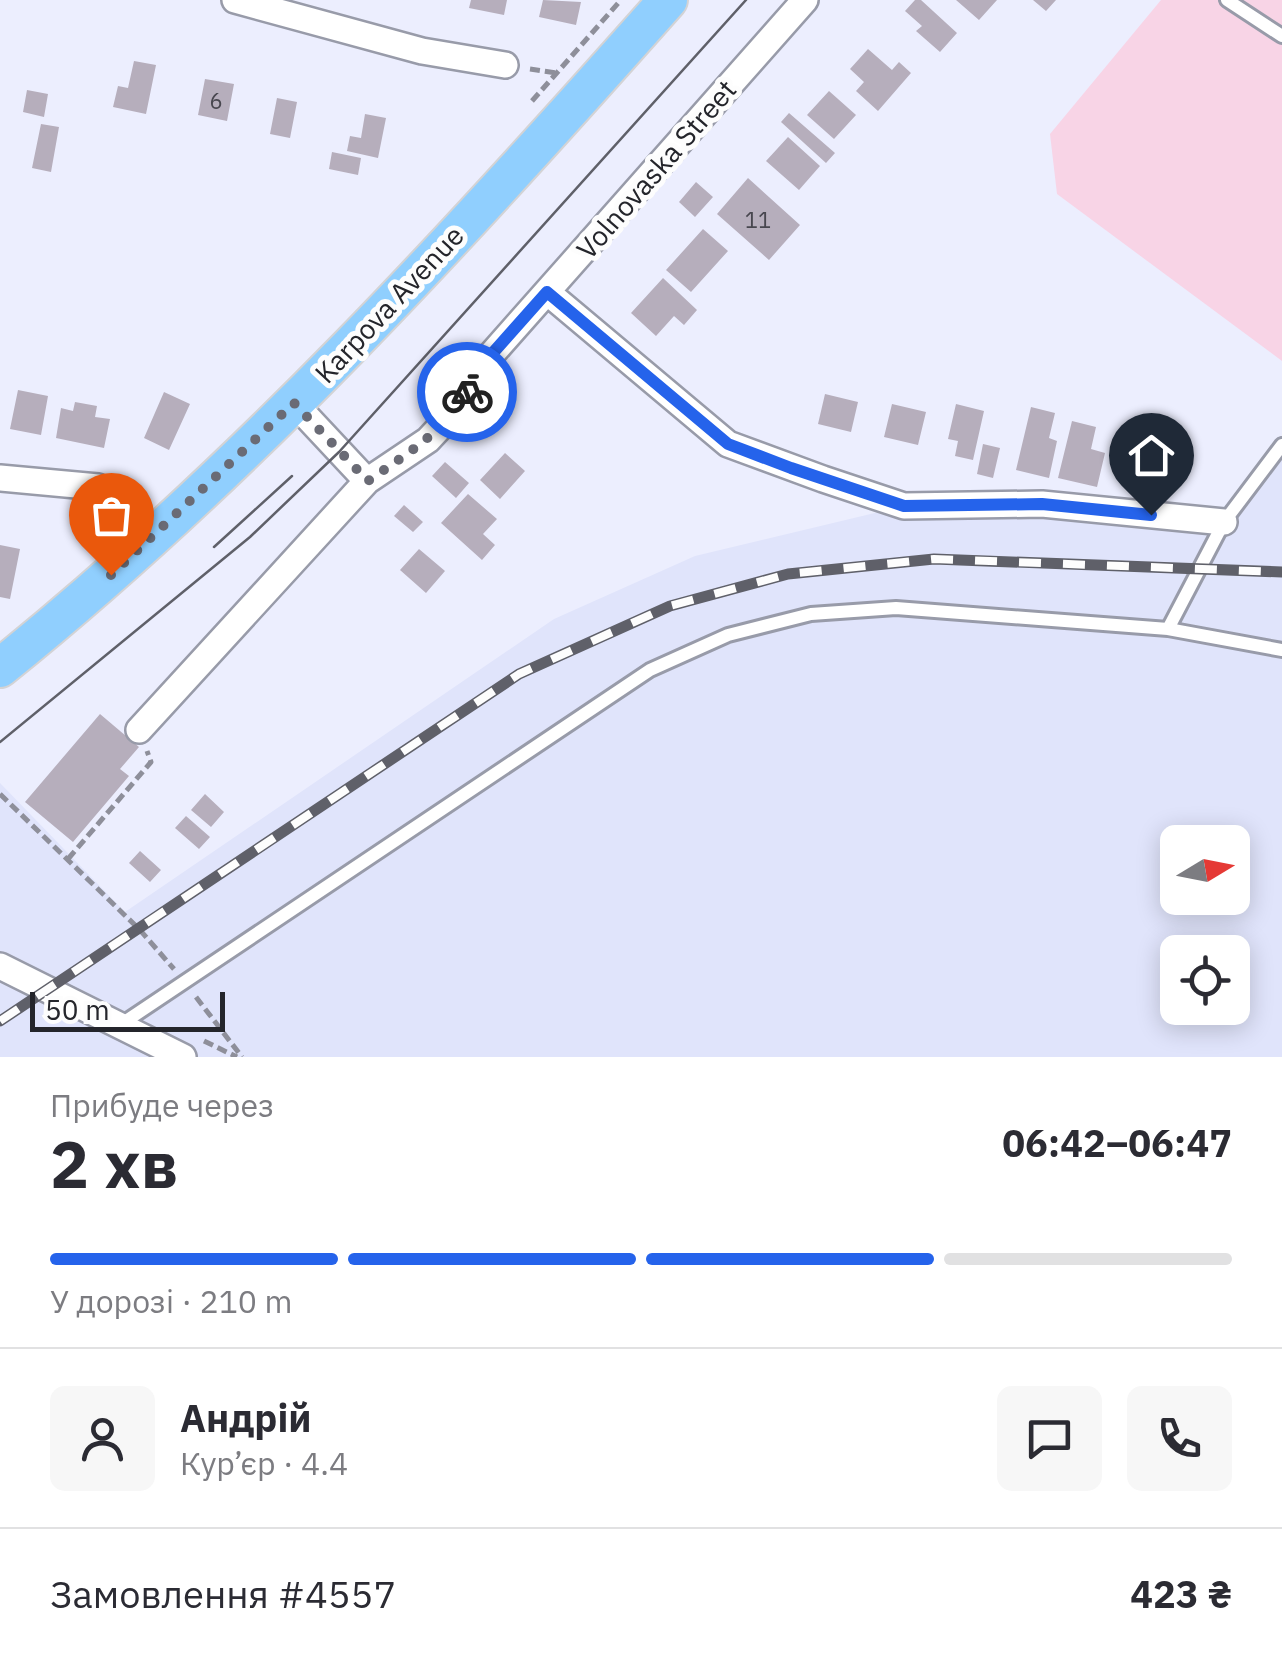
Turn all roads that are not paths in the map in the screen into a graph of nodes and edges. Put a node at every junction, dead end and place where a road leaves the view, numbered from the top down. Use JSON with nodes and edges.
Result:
{"nodes":[{"id":1,"x":235,"y":0,"type":"edge"},
{"id":2,"x":668,"y":0,"type":"edge"},
{"id":3,"x":805,"y":0,"type":"edge"},
{"id":4,"x":1227,"y":0,"type":"edge"},
{"id":5,"x":1282,"y":36,"type":"edge"},
{"id":6,"x":505,"y":65,"type":"dead end"},
{"id":7,"x":547,"y":292,"type":"junction"},
{"id":8,"x":294,"y":403,"type":"junction"},
{"id":9,"x":1282,"y":445,"type":"edge"},
{"id":10,"x":0,"y":478,"type":"edge"},
{"id":11,"x":368,"y":481,"type":"junction"},
{"id":12,"x":1224,"y":522,"type":"junction"},
{"id":13,"x":159,"y":532,"type":"junction"},
{"id":14,"x":1168,"y":629,"type":"junction"},
{"id":15,"x":1282,"y":650,"type":"edge"},
{"id":16,"x":0,"y":668,"type":"edge"},
{"id":17,"x":139,"y":730,"type":"dead end"},
{"id":18,"x":0,"y":966,"type":"edge"},
{"id":19,"x":119,"y":1026,"type":"junction"},
{"id":20,"x":183,"y":1057,"type":"edge"}],
"edges":[{"from":1,"to":6,"type":"street"},
{"from":2,"to":8,"type":"main road","name":"Karpova Avenue"},
{"from":3,"to":7,"type":"street","name":"Volnovaska Street"},
{"from":4,"to":5,"type":"lane"},
{"from":7,"to":11,"type":"street","name":"Volnovaska Street"},
{"from":7,"to":12,"type":"street"},
{"from":8,"to":11,"type":"street"},
{"from":8,"to":13,"type":"main road","name":"Karpova Avenue"},
{"from":9,"to":12,"type":"lane"},
{"from":10,"to":13,"type":"street"},
{"from":11,"to":17,"type":"street","name":"Volnovaska Street"},
{"from":12,"to":14,"type":"lane"},
{"from":13,"to":16,"type":"main road","name":"Karpova Avenue"},
{"from":14,"to":15,"type":"lane"},
{"from":14,"to":19,"type":"lane"},
{"from":18,"to":19,"type":"street"},
{"from":19,"to":20,"type":"street"}]}
